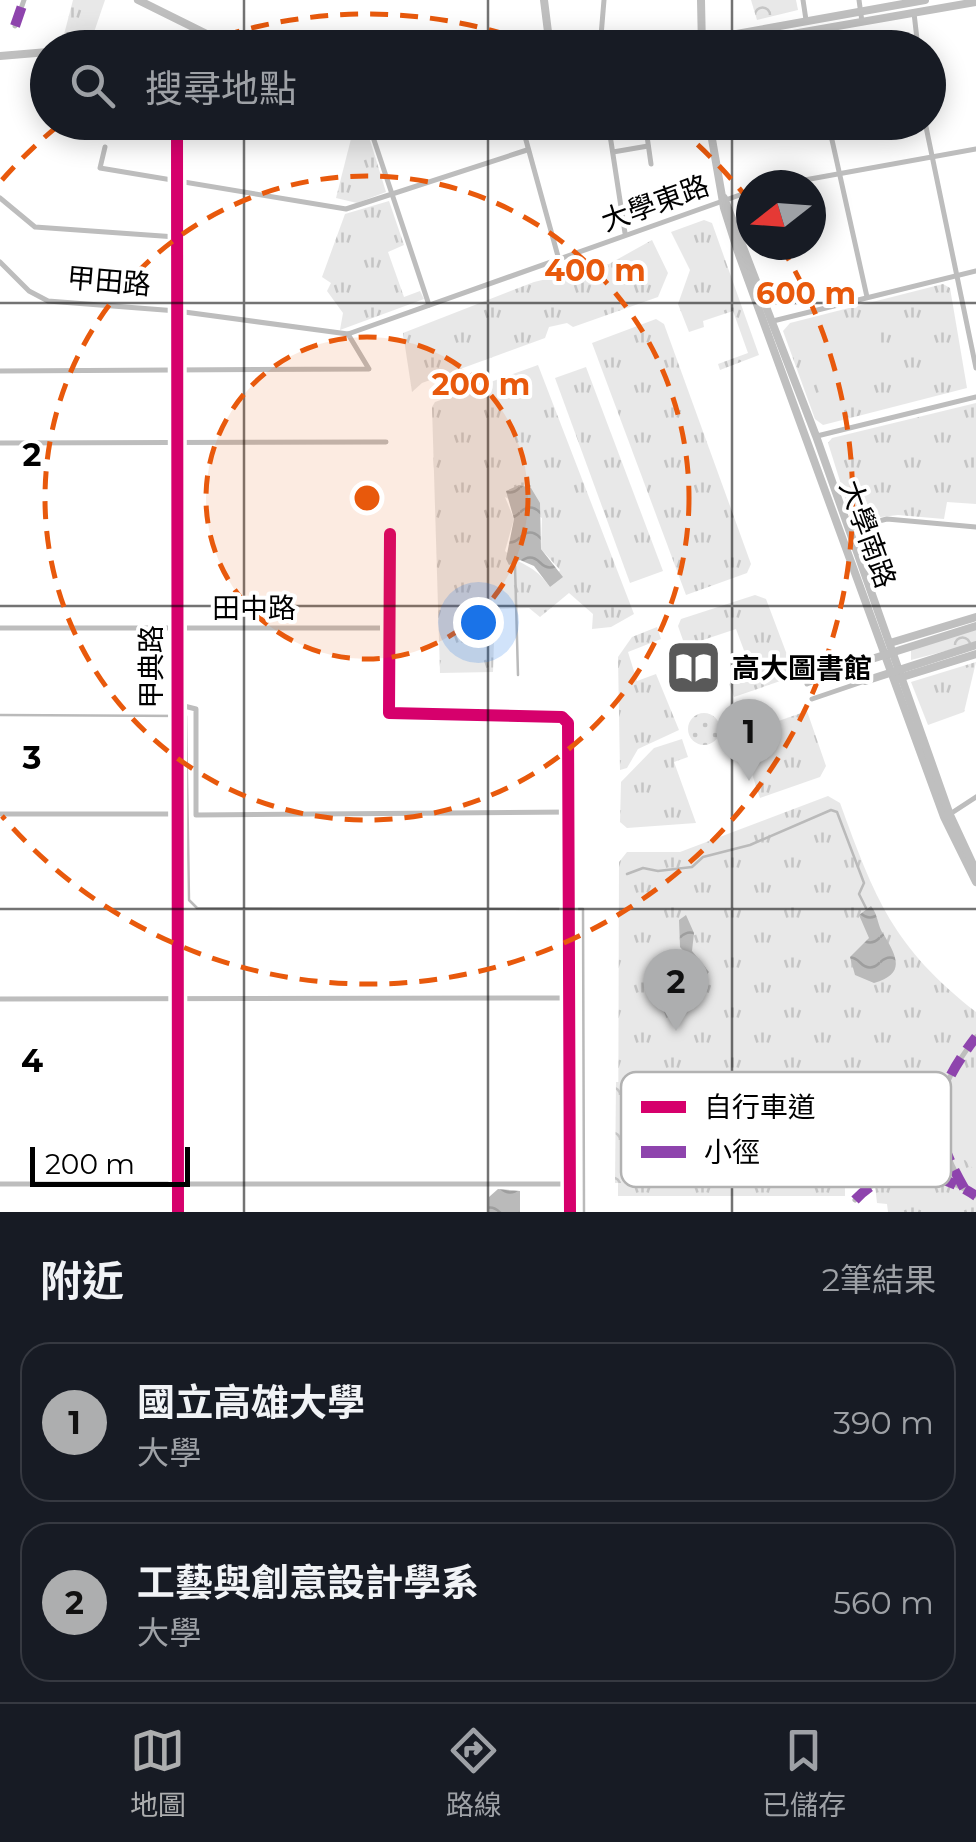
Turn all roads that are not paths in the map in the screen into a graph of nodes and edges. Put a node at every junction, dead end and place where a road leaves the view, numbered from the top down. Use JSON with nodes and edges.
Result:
{"nodes":[{"id":1,"x":24,"y":0,"type":"edge"},
{"id":2,"x":138,"y":0,"type":"edge"},
{"id":3,"x":544,"y":0,"type":"edge"},
{"id":4,"x":604,"y":0,"type":"edge"},
{"id":5,"x":701,"y":0,"type":"edge"},
{"id":6,"x":803,"y":0,"type":"edge"},
{"id":7,"x":859,"y":0,"type":"edge"},
{"id":8,"x":924,"y":0,"type":"edge"},
{"id":9,"x":913,"y":1,"type":"edge"},
{"id":10,"x":976,"y":2,"type":"edge"},
{"id":11,"x":914,"y":12,"type":"junction"},
{"id":12,"x":862,"y":16,"type":"junction"},
{"id":13,"x":15,"y":26,"type":"dead end"},
{"id":14,"x":807,"y":26,"type":"junction"},
{"id":15,"x":199,"y":30,"type":"edge"},
{"id":16,"x":548,"y":30,"type":"edge"},
{"id":17,"x":602,"y":30,"type":"edge"},
{"id":18,"x":702,"y":30,"type":"edge"},
{"id":19,"x":784,"y":30,"type":"edge"},
{"id":20,"x":790,"y":30,"type":"edge"},
{"id":21,"x":808,"y":30,"type":"edge"},
{"id":22,"x":916,"y":30,"type":"edge"},
{"id":23,"x":30,"y":54,"type":"edge"},
{"id":24,"x":0,"y":56,"type":"edge"},
{"id":25,"x":178,"y":140,"type":"edge"},
{"id":26,"x":374,"y":140,"type":"edge"},
{"id":27,"x":524,"y":140,"type":"edge"},
{"id":28,"x":611,"y":140,"type":"edge"},
{"id":29,"x":647,"y":140,"type":"edge"},
{"id":30,"x":713,"y":140,"type":"edge"},
{"id":31,"x":832,"y":140,"type":"edge"},
{"id":32,"x":926,"y":140,"type":"edge"},
{"id":33,"x":648,"y":146,"type":"junction"},
{"id":34,"x":105,"y":147,"type":"dead end"},
{"id":35,"x":976,"y":149,"type":"edge"},
{"id":36,"x":527,"y":150,"type":"junction"},
{"id":37,"x":613,"y":152,"type":"junction"},
{"id":38,"x":928,"y":156,"type":"junction"},
{"id":39,"x":651,"y":164,"type":"dead end"},
{"id":40,"x":839,"y":172,"type":"junction"},
{"id":41,"x":826,"y":175,"type":"edge"},
{"id":42,"x":177,"y":179,"type":"junction"},
{"id":43,"x":736,"y":195,"type":"edge"},
{"id":44,"x":392,"y":196,"type":"junction"},
{"id":45,"x":0,"y":198,"type":"edge"},
{"id":46,"x":724,"y":198,"type":"junction"},
{"id":47,"x":625,"y":234,"type":"junction"},
{"id":48,"x":177,"y":238,"type":"junction"},
{"id":49,"x":559,"y":260,"type":"junction"},
{"id":50,"x":0,"y":262,"type":"edge"},
{"id":51,"x":976,"y":272,"type":"edge"},
{"id":52,"x":957,"y":276,"type":"junction"},
{"id":53,"x":867,"y":296,"type":"junction"},
{"id":54,"x":429,"y":306,"type":"junction"},
{"id":55,"x":177,"y":311,"type":"junction"},
{"id":56,"x":768,"y":323,"type":"junction"},
{"id":57,"x":348,"y":334,"type":"junction"},
{"id":58,"x":972,"y":334,"type":"edge"},
{"id":59,"x":976,"y":368,"type":"edge"},
{"id":60,"x":0,"y":370,"type":"edge"},
{"id":61,"x":177,"y":372,"type":"junction"},
{"id":62,"x":976,"y":397,"type":"edge"},
{"id":63,"x":812,"y":437,"type":"junction"},
{"id":64,"x":386,"y":442,"type":"dead end"},
{"id":65,"x":0,"y":443,"type":"edge"},
{"id":66,"x":176,"y":443,"type":"junction"},
{"id":67,"x":976,"y":527,"type":"edge"},
{"id":68,"x":845,"y":530,"type":"junction"},
{"id":69,"x":390,"y":534,"type":"dead end"},
{"id":70,"x":976,"y":616,"type":"edge"},
{"id":71,"x":976,"y":626,"type":"edge"},
{"id":72,"x":0,"y":628,"type":"edge"},
{"id":73,"x":176,"y":628,"type":"junction"},
{"id":74,"x":388,"y":628,"type":"junction"},
{"id":75,"x":976,"y":645,"type":"edge"},
{"id":76,"x":889,"y":648,"type":"junction"},
{"id":77,"x":706,"y":650,"type":"dead end"},
{"id":78,"x":976,"y":654,"type":"edge"},
{"id":79,"x":685,"y":656,"type":"dead end"},
{"id":80,"x":859,"y":664,"type":"joint"},
{"id":81,"x":898,"y":674,"type":"junction"},
{"id":82,"x":866,"y":681,"type":"joint"},
{"id":83,"x":807,"y":684,"type":"dead end"},
{"id":84,"x":812,"y":699,"type":"dead end"},
{"id":85,"x":176,"y":706,"type":"junction"},
{"id":86,"x":976,"y":798,"type":"edge"},
{"id":87,"x":571,"y":812,"type":"junction"},
{"id":88,"x":0,"y":814,"type":"edge"},
{"id":89,"x":176,"y":814,"type":"junction"},
{"id":90,"x":947,"y":816,"type":"junction"},
{"id":91,"x":976,"y":871,"type":"edge"},
{"id":92,"x":976,"y":882,"type":"edge"},
{"id":93,"x":570,"y":998,"type":"junction"},
{"id":94,"x":0,"y":999,"type":"edge"},
{"id":95,"x":177,"y":999,"type":"junction"},
{"id":96,"x":976,"y":1037,"type":"edge"},
{"id":97,"x":951,"y":1073,"type":"edge"},
{"id":98,"x":951,"y":1165,"type":"edge"},
{"id":99,"x":951,"y":1183,"type":"edge"},
{"id":100,"x":0,"y":1184,"type":"edge"},
{"id":101,"x":178,"y":1184,"type":"junction"},
{"id":102,"x":571,"y":1184,"type":"junction"},
{"id":103,"x":870,"y":1187,"type":"edge"},
{"id":104,"x":964,"y":1188,"type":"junction"},
{"id":105,"x":976,"y":1196,"type":"edge"},
{"id":106,"x":855,"y":1200,"type":"dead end"},
{"id":107,"x":178,"y":1212,"type":"edge"},
{"id":108,"x":570,"y":1212,"type":"edge"}],
"edges":[{"from":1,"to":13,"type":"street"},
{"from":2,"to":15,"type":"street"},
{"from":3,"to":16,"type":"street"},
{"from":4,"to":17,"type":"street"},
{"from":5,"to":18,"type":"street"},
{"from":6,"to":14,"type":"street"},
{"from":7,"to":12,"type":"street"},
{"from":8,"to":9,"type":"street"},
{"from":9,"to":11,"type":"street"},
{"from":9,"to":12,"type":"street"},
{"from":10,"to":11,"type":"street"},
{"from":11,"to":12,"type":"street"},
{"from":11,"to":22,"type":"street"},
{"from":12,"to":14,"type":"street"},
{"from":14,"to":19,"type":"street"},
{"from":14,"to":20,"type":"street"},
{"from":14,"to":21,"type":"street"},
{"from":23,"to":24,"type":"street"},
{"from":25,"to":42,"type":"street","name":"甲典路"},
{"from":26,"to":44,"type":"street"},
{"from":27,"to":36,"type":"street"},
{"from":28,"to":37,"type":"street"},
{"from":29,"to":33,"type":"street"},
{"from":30,"to":46,"type":"street","name":"大學南路"},
{"from":31,"to":40,"type":"street"},
{"from":32,"to":38,"type":"street"},
{"from":33,"to":37,"type":"street"},
{"from":33,"to":39,"type":"street"},
{"from":34,"to":42,"type":"street"},
{"from":35,"to":38,"type":"street"},
{"from":36,"to":44,"type":"street"},
{"from":36,"to":49,"type":"street"},
{"from":37,"to":47,"type":"street"},
{"from":38,"to":40,"type":"street"},
{"from":38,"to":52,"type":"street"},
{"from":40,"to":41,"type":"street"},
{"from":40,"to":53,"type":"street"},
{"from":42,"to":44,"type":"street"},
{"from":42,"to":48,"type":"street","name":"甲典路"},
{"from":43,"to":46,"type":"street","name":"大學東路"},
{"from":44,"to":54,"type":"street"},
{"from":45,"to":48,"type":"street"},
{"from":46,"to":47,"type":"street","name":"大學東路"},
{"from":46,"to":56,"type":"street","name":"大學南路"},
{"from":47,"to":49,"type":"street","name":"大學東路"},
{"from":48,"to":55,"type":"street","name":"甲典路"},
{"from":49,"to":54,"type":"street","name":"大學東路"},
{"from":50,"to":55,"type":"street","name":"甲田路"},
{"from":51,"to":52,"type":"street"},
{"from":52,"to":53,"type":"street"},
{"from":52,"to":58,"type":"street"},
{"from":53,"to":56,"type":"street"},
{"from":54,"to":57,"type":"street","name":"大學東路"},
{"from":55,"to":57,"type":"street","name":"甲田路"},
{"from":55,"to":61,"type":"street","name":"甲典路"},
{"from":56,"to":63,"type":"street","name":"大學南路"},
{"from":57,"to":61,"type":"street"},
{"from":58,"to":59,"type":"street"},
{"from":60,"to":61,"type":"street"},
{"from":61,"to":66,"type":"street","name":"甲典路"},
{"from":62,"to":63,"type":"street"},
{"from":63,"to":68,"type":"street","name":"大學南路"},
{"from":64,"to":66,"type":"street"},
{"from":65,"to":66,"type":"street"},
{"from":66,"to":73,"type":"street","name":"甲典路"},
{"from":67,"to":68,"type":"street"},
{"from":68,"to":76,"type":"street","name":"大學南路"},
{"from":69,"to":74,"type":"street"},
{"from":70,"to":76,"type":"street"},
{"from":71,"to":76,"type":"street"},
{"from":72,"to":73,"type":"street","name":"田中路"},
{"from":73,"to":74,"type":"street","name":"田中路"},
{"from":73,"to":85,"type":"street","name":"甲典路"},
{"from":74,"to":87,"type":"street"},
{"from":75,"to":81,"type":"street"},
{"from":76,"to":80,"type":"street"},
{"from":76,"to":81,"type":"street","name":"大學南路"},
{"from":77,"to":79,"type":"street"},
{"from":78,"to":81,"type":"street"},
{"from":80,"to":83,"type":"street"},
{"from":81,"to":82,"type":"street"},
{"from":81,"to":90,"type":"street","name":"大學南路"},
{"from":82,"to":84,"type":"street"},
{"from":85,"to":87,"type":"street"},
{"from":85,"to":89,"type":"street","name":"甲典路"},
{"from":86,"to":90,"type":"street"},
{"from":87,"to":93,"type":"street"},
{"from":88,"to":89,"type":"street"},
{"from":89,"to":95,"type":"street","name":"甲典路"},
{"from":90,"to":91,"type":"street","name":"大學南路"},
{"from":90,"to":92,"type":"street","name":"大學南路"},
{"from":93,"to":95,"type":"street"},
{"from":93,"to":102,"type":"street"},
{"from":94,"to":95,"type":"street"},
{"from":95,"to":101,"type":"street","name":"甲典路"},
{"from":96,"to":97,"type":"street"},
{"from":98,"to":104,"type":"street"},
{"from":99,"to":104,"type":"street"},
{"from":100,"to":101,"type":"street"},
{"from":101,"to":102,"type":"street"},
{"from":101,"to":107,"type":"street","name":"甲典路"},
{"from":102,"to":108,"type":"street"},
{"from":103,"to":106,"type":"street"},
{"from":104,"to":105,"type":"street"}]}
